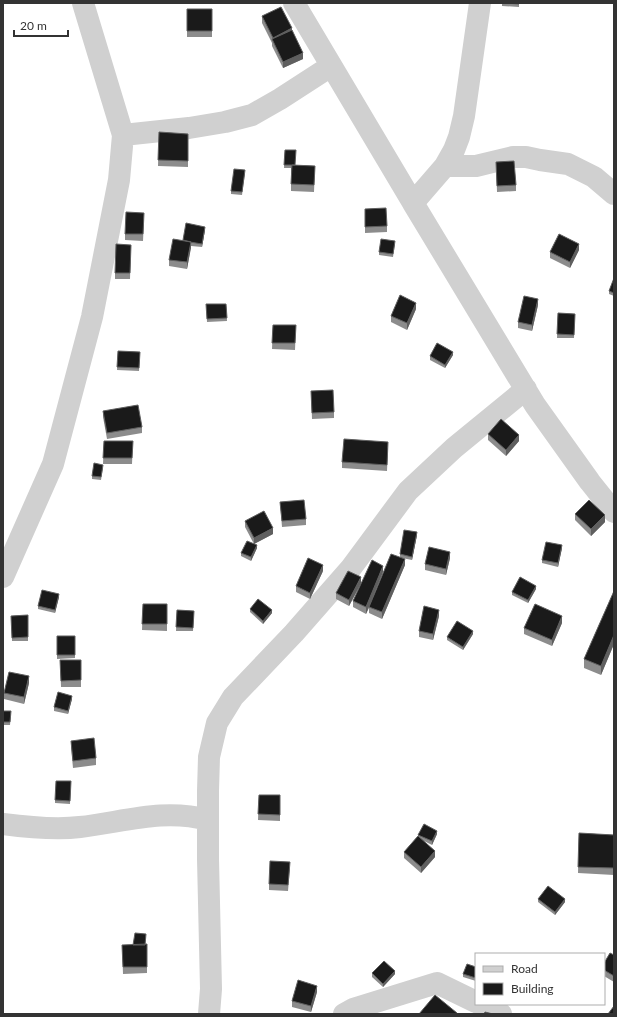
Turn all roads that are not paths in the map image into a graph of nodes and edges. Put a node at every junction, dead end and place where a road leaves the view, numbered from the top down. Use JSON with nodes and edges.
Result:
{"nodes":[{"id":1,"x":83,"y":3,"type":"edge"},
{"id":2,"x":294,"y":3,"type":"edge"},
{"id":3,"x":480,"y":3,"type":"edge"},
{"id":4,"x":331,"y":66,"type":"junction"},
{"id":5,"x":123,"y":135,"type":"junction"},
{"id":6,"x":445,"y":166,"type":"junction"},
{"id":7,"x":614,"y":194,"type":"edge"},
{"id":8,"x":413,"y":203,"type":"junction"},
{"id":9,"x":526,"y":389,"type":"junction"},
{"id":10,"x":614,"y":512,"type":"edge"},
{"id":11,"x":3,"y":577,"type":"edge"},
{"id":12,"x":208,"y":820,"type":"junction"},
{"id":13,"x":3,"y":824,"type":"edge"},
{"id":14,"x":475,"y":1002,"type":"edge"},
{"id":15,"x":482,"y":1005,"type":"edge"},
{"id":16,"x":209,"y":1014,"type":"edge"},
{"id":17,"x":344,"y":1014,"type":"edge"},
{"id":18,"x":501,"y":1014,"type":"edge"}],
"edges":[{"from":1,"to":5,"type":"street"},
{"from":2,"to":4,"type":"street"},
{"from":3,"to":6,"type":"street"},
{"from":4,"to":5,"type":"street"},
{"from":4,"to":8,"type":"street"},
{"from":5,"to":11,"type":"street"},
{"from":6,"to":7,"type":"street"},
{"from":6,"to":8,"type":"street"},
{"from":8,"to":9,"type":"street"},
{"from":9,"to":10,"type":"street"},
{"from":9,"to":12,"type":"street"},
{"from":12,"to":13,"type":"street"},
{"from":12,"to":16,"type":"street"},
{"from":14,"to":17,"type":"street"},
{"from":15,"to":18,"type":"street"}]}
